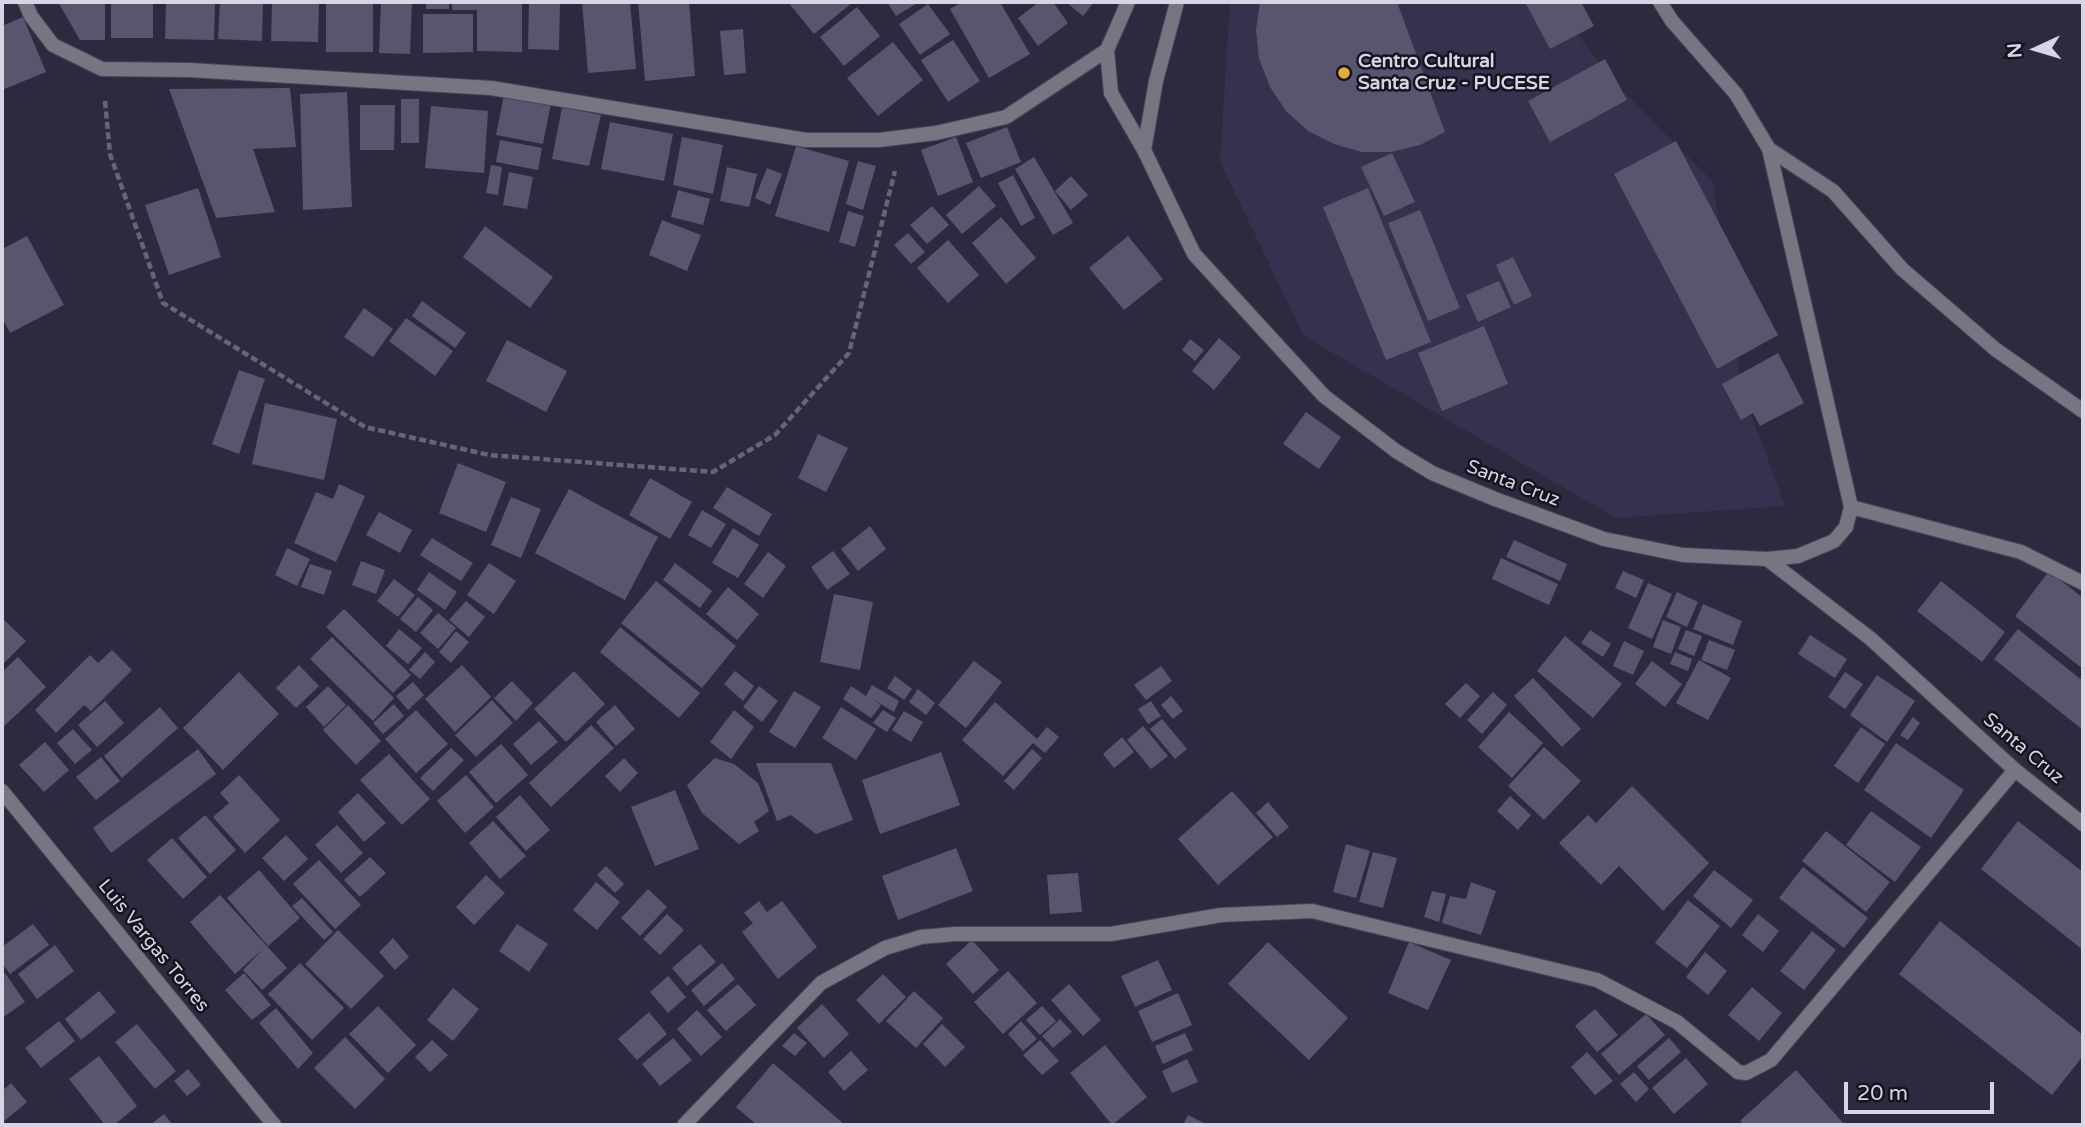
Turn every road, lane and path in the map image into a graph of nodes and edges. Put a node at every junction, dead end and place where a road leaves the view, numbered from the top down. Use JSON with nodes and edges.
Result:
{"nodes":[{"id":1,"x":25,"y":2,"type":"edge"},
{"id":2,"x":1128,"y":2,"type":"edge"},
{"id":3,"x":1177,"y":2,"type":"edge"},
{"id":4,"x":1660,"y":2,"type":"edge"},
{"id":5,"x":1107,"y":50,"type":"junction"},
{"id":6,"x":102,"y":69,"type":"junction"},
{"id":7,"x":904,"y":136,"type":"junction"},
{"id":8,"x":1769,"y":149,"type":"junction"},
{"id":9,"x":1144,"y":150,"type":"junction"},
{"id":10,"x":2083,"y":411,"type":"edge"},
{"id":11,"x":1851,"y":507,"type":"junction"},
{"id":12,"x":1767,"y":559,"type":"junction"},
{"id":13,"x":2083,"y":583,"type":"edge"},
{"id":14,"x":2015,"y":770,"type":"junction"},
{"id":15,"x":2,"y":791,"type":"edge"},
{"id":16,"x":2083,"y":824,"type":"edge"},
{"id":17,"x":274,"y":1125,"type":"edge"},
{"id":18,"x":684,"y":1125,"type":"edge"}],
"edges":[{"from":1,"to":6,"type":"street"},
{"from":2,"to":5,"type":"street","name":"Santa Cruz"},
{"from":3,"to":9,"type":"street"},
{"from":4,"to":8,"type":"street"},
{"from":5,"to":7,"type":"street"},
{"from":5,"to":9,"type":"street","name":"Santa Cruz"},
{"from":6,"to":7,"type":"street"},
{"from":6,"to":7,"type":"path"},
{"from":8,"to":10,"type":"street"},
{"from":8,"to":11,"type":"street"},
{"from":9,"to":12,"type":"street","name":"Santa Cruz"},
{"from":11,"to":12,"type":"street"},
{"from":11,"to":13,"type":"street"},
{"from":12,"to":14,"type":"street","name":"Santa Cruz"},
{"from":14,"to":16,"type":"street","name":"Santa Cruz"},
{"from":14,"to":18,"type":"street"},
{"from":15,"to":17,"type":"street","name":"Luis Vargas Torres"}]}
